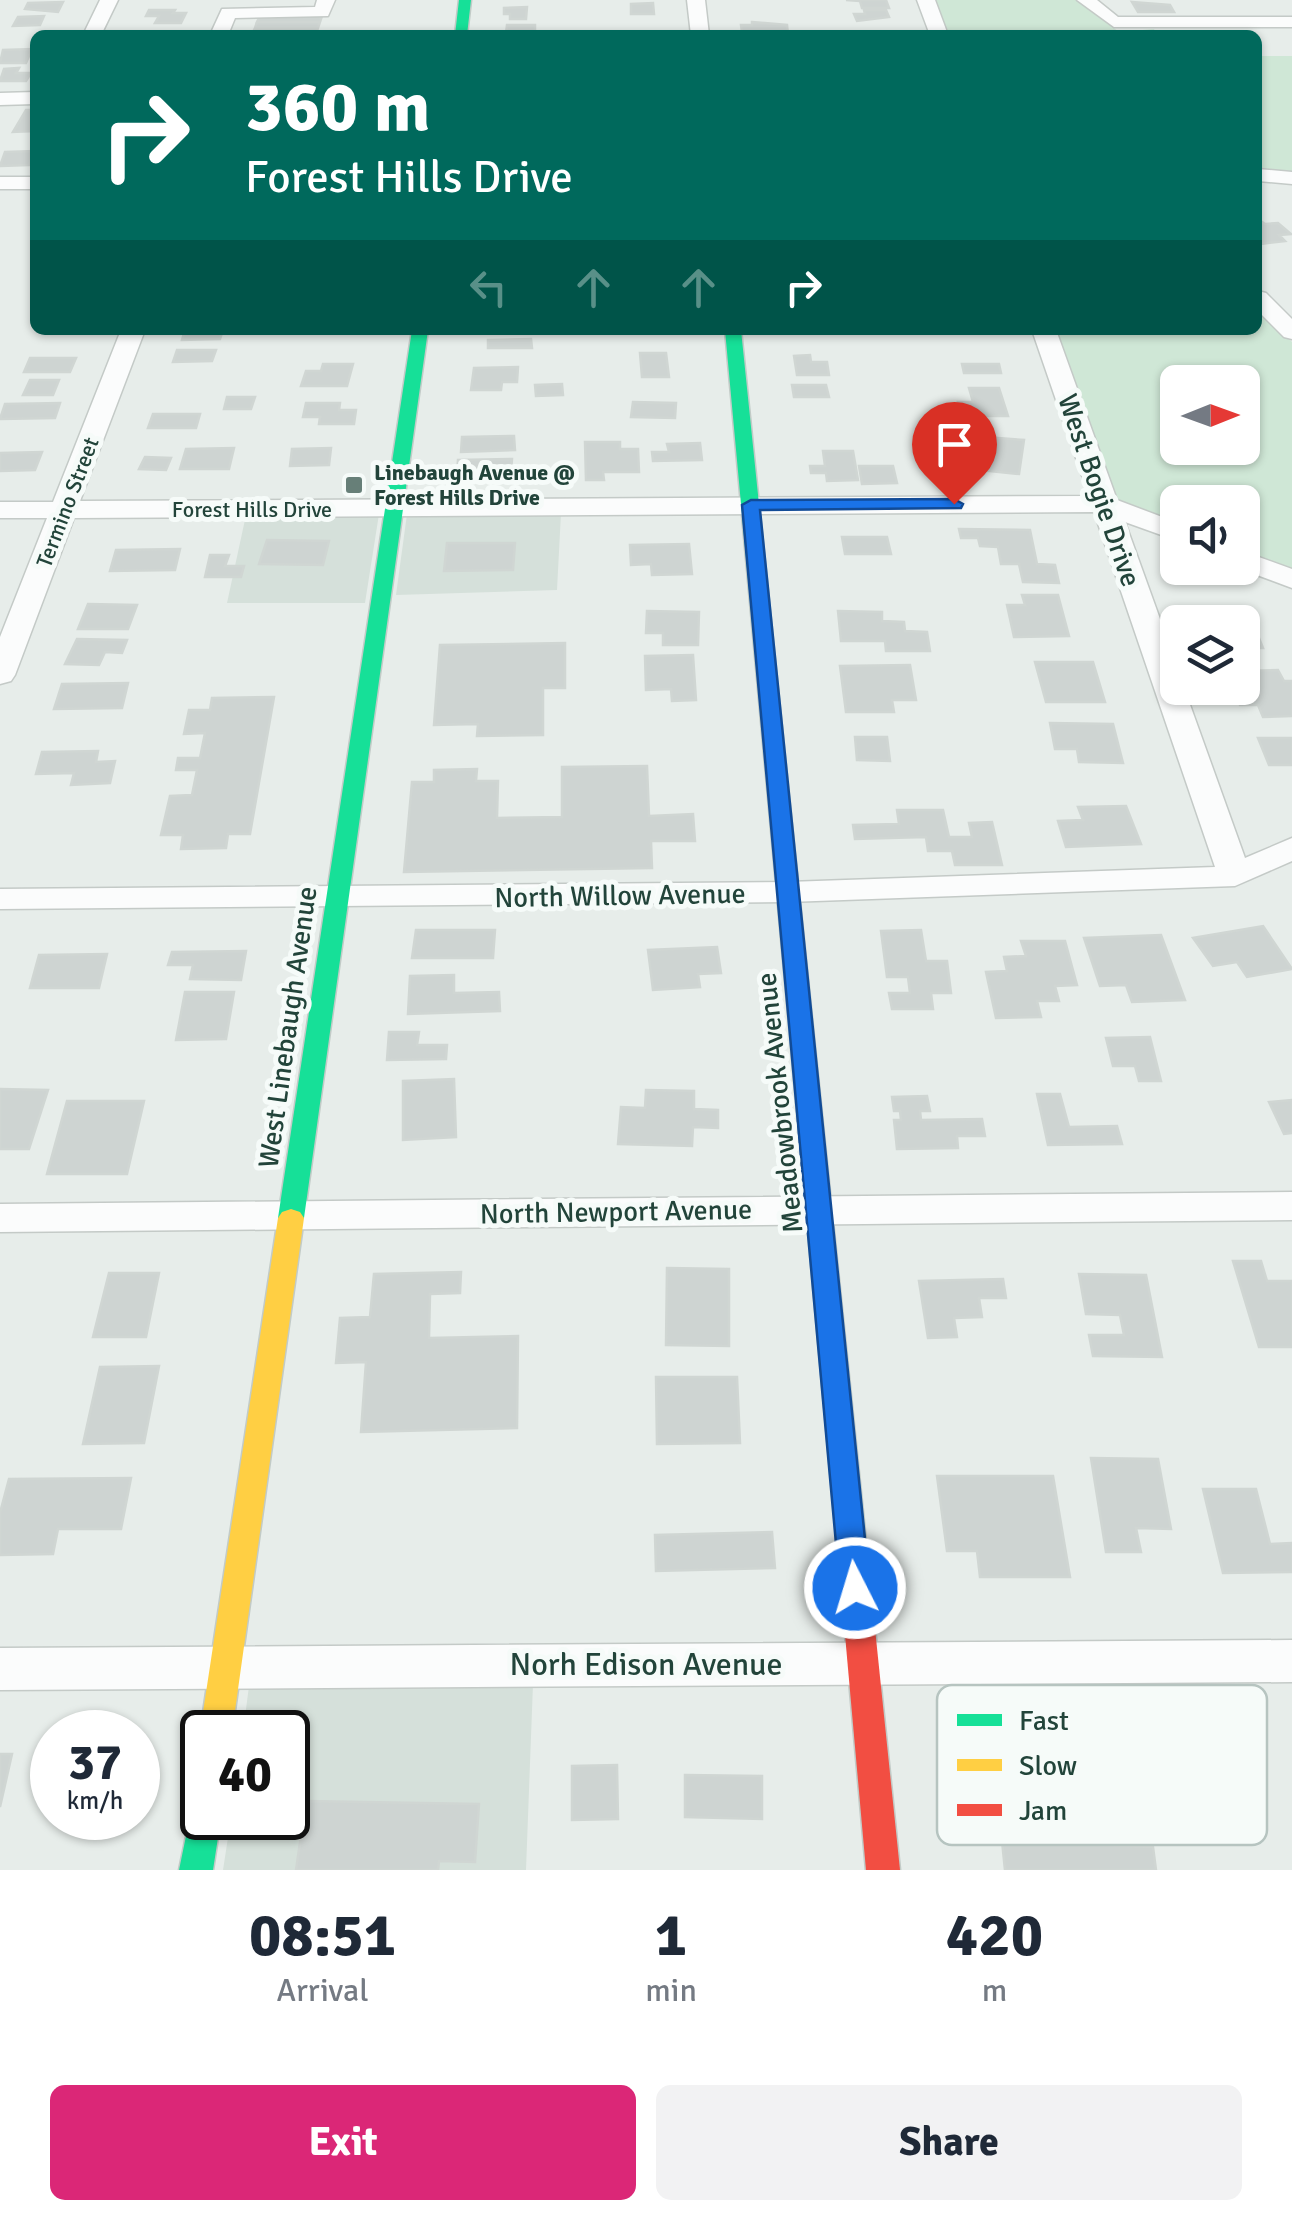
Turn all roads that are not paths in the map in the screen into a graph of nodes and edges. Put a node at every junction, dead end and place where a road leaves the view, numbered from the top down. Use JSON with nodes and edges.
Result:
{"nodes":[{"id":1,"x":109,"y":0,"type":"edge"},
{"id":2,"x":326,"y":0,"type":"edge"},
{"id":3,"x":466,"y":0,"type":"edge"},
{"id":4,"x":696,"y":0,"type":"edge"},
{"id":5,"x":926,"y":0,"type":"edge"},
{"id":6,"x":1086,"y":0,"type":"edge"},
{"id":7,"x":1292,"y":22,"type":"edge"},
{"id":8,"x":94,"y":30,"type":"edge"},
{"id":9,"x":221,"y":30,"type":"edge"},
{"id":10,"x":462,"y":30,"type":"edge"},
{"id":11,"x":699,"y":30,"type":"edge"},
{"id":12,"x":937,"y":30,"type":"edge"},
{"id":13,"x":30,"y":98,"type":"edge"},
{"id":14,"x":0,"y":99,"type":"edge"},
{"id":15,"x":1262,"y":176,"type":"edge"},
{"id":16,"x":1292,"y":178,"type":"edge"},
{"id":17,"x":0,"y":183,"type":"edge"},
{"id":18,"x":30,"y":183,"type":"edge"},
{"id":19,"x":1262,"y":302,"type":"edge"},
{"id":20,"x":1292,"y":332,"type":"edge"},
{"id":21,"x":132,"y":335,"type":"edge"},
{"id":22,"x":419,"y":335,"type":"edge"},
{"id":23,"x":734,"y":335,"type":"edge"},
{"id":24,"x":1046,"y":335,"type":"edge"},
{"id":25,"x":1104,"y":504,"type":"junction"},
{"id":26,"x":751,"y":505,"type":"junction"},
{"id":27,"x":394,"y":508,"type":"junction"},
{"id":28,"x":64,"y":509,"type":"junction"},
{"id":29,"x":0,"y":510,"type":"edge"},
{"id":30,"x":1160,"y":526,"type":"edge"},
{"id":31,"x":1260,"y":566,"type":"edge"},
{"id":32,"x":1292,"y":579,"type":"edge"},
{"id":33,"x":0,"y":675,"type":"edge"},
{"id":34,"x":1292,"y":848,"type":"edge"},
{"id":35,"x":1235,"y":876,"type":"junction"},
{"id":36,"x":788,"y":892,"type":"junction"},
{"id":37,"x":0,"y":899,"type":"edge"},
{"id":38,"x":336,"y":899,"type":"junction"},
{"id":39,"x":1292,"y":1206,"type":"edge"},
{"id":40,"x":820,"y":1210,"type":"junction"},
{"id":41,"x":290,"y":1215,"type":"junction"},
{"id":42,"x":0,"y":1218,"type":"edge"},
{"id":43,"x":1292,"y":1661,"type":"edge"},
{"id":44,"x":862,"y":1663,"type":"junction"},
{"id":45,"x":226,"y":1665,"type":"junction"},
{"id":46,"x":0,"y":1669,"type":"edge"},
{"id":47,"x":219,"y":1710,"type":"edge"},
{"id":48,"x":201,"y":1840,"type":"edge"},
{"id":49,"x":196,"y":1870,"type":"edge"},
{"id":50,"x":883,"y":1870,"type":"edge"}],
"edges":[{"from":1,"to":8,"type":"street"},
{"from":2,"to":9,"type":"street"},
{"from":3,"to":10,"type":"street"},
{"from":4,"to":11,"type":"street"},
{"from":5,"to":12,"type":"street"},
{"from":6,"to":7,"type":"street"},
{"from":13,"to":14,"type":"street"},
{"from":15,"to":16,"type":"street"},
{"from":17,"to":18,"type":"street"},
{"from":19,"to":20,"type":"street"},
{"from":21,"to":28,"type":"street","name":"Termino Street"},
{"from":22,"to":27,"type":"street","name":"West Linebaugh Avenue"},
{"from":23,"to":26,"type":"street","name":"Meadowbrook Avenue"},
{"from":24,"to":25,"type":"street","name":"West Bogie Drive"},
{"from":25,"to":26,"type":"street","name":"Forest Hills Drive"},
{"from":25,"to":30,"type":"street"},
{"from":25,"to":35,"type":"street","name":"West Bogie Drive"},
{"from":26,"to":27,"type":"street","name":"Forest Hills Drive"},
{"from":26,"to":36,"type":"street","name":"Meadowbrook Avenue"},
{"from":27,"to":28,"type":"street","name":"Forest Hills Drive"},
{"from":27,"to":38,"type":"street","name":"West Linebaugh Avenue"},
{"from":28,"to":29,"type":"street","name":"Forest Hills Drive"},
{"from":28,"to":33,"type":"street","name":"Termino Street"},
{"from":31,"to":32,"type":"street"},
{"from":34,"to":35,"type":"street","name":"North Willow Avenue"},
{"from":35,"to":36,"type":"street","name":"North Willow Avenue"},
{"from":36,"to":38,"type":"street","name":"North Willow Avenue"},
{"from":36,"to":40,"type":"street","name":"Meadowbrook Avenue"},
{"from":37,"to":38,"type":"street","name":"North Willow Avenue"},
{"from":38,"to":41,"type":"street","name":"West Linebaugh Avenue"},
{"from":39,"to":40,"type":"street","name":"North Newport Avenue"},
{"from":40,"to":41,"type":"street","name":"North Newport Avenue"},
{"from":40,"to":44,"type":"street","name":"Meadowbrook Avenue"},
{"from":41,"to":42,"type":"street","name":"North Newport Avenue"},
{"from":41,"to":45,"type":"street","name":"West Linebaugh Avenue"},
{"from":43,"to":44,"type":"street","name":"Norh Edison Avenue"},
{"from":44,"to":45,"type":"street","name":"Norh Edison Avenue"},
{"from":44,"to":50,"type":"street","name":"Meadowbrook Avenue"},
{"from":45,"to":46,"type":"street","name":"Norh Edison Avenue"},
{"from":45,"to":47,"type":"street","name":"West Linebaugh Avenue"},
{"from":48,"to":49,"type":"street"}]}
